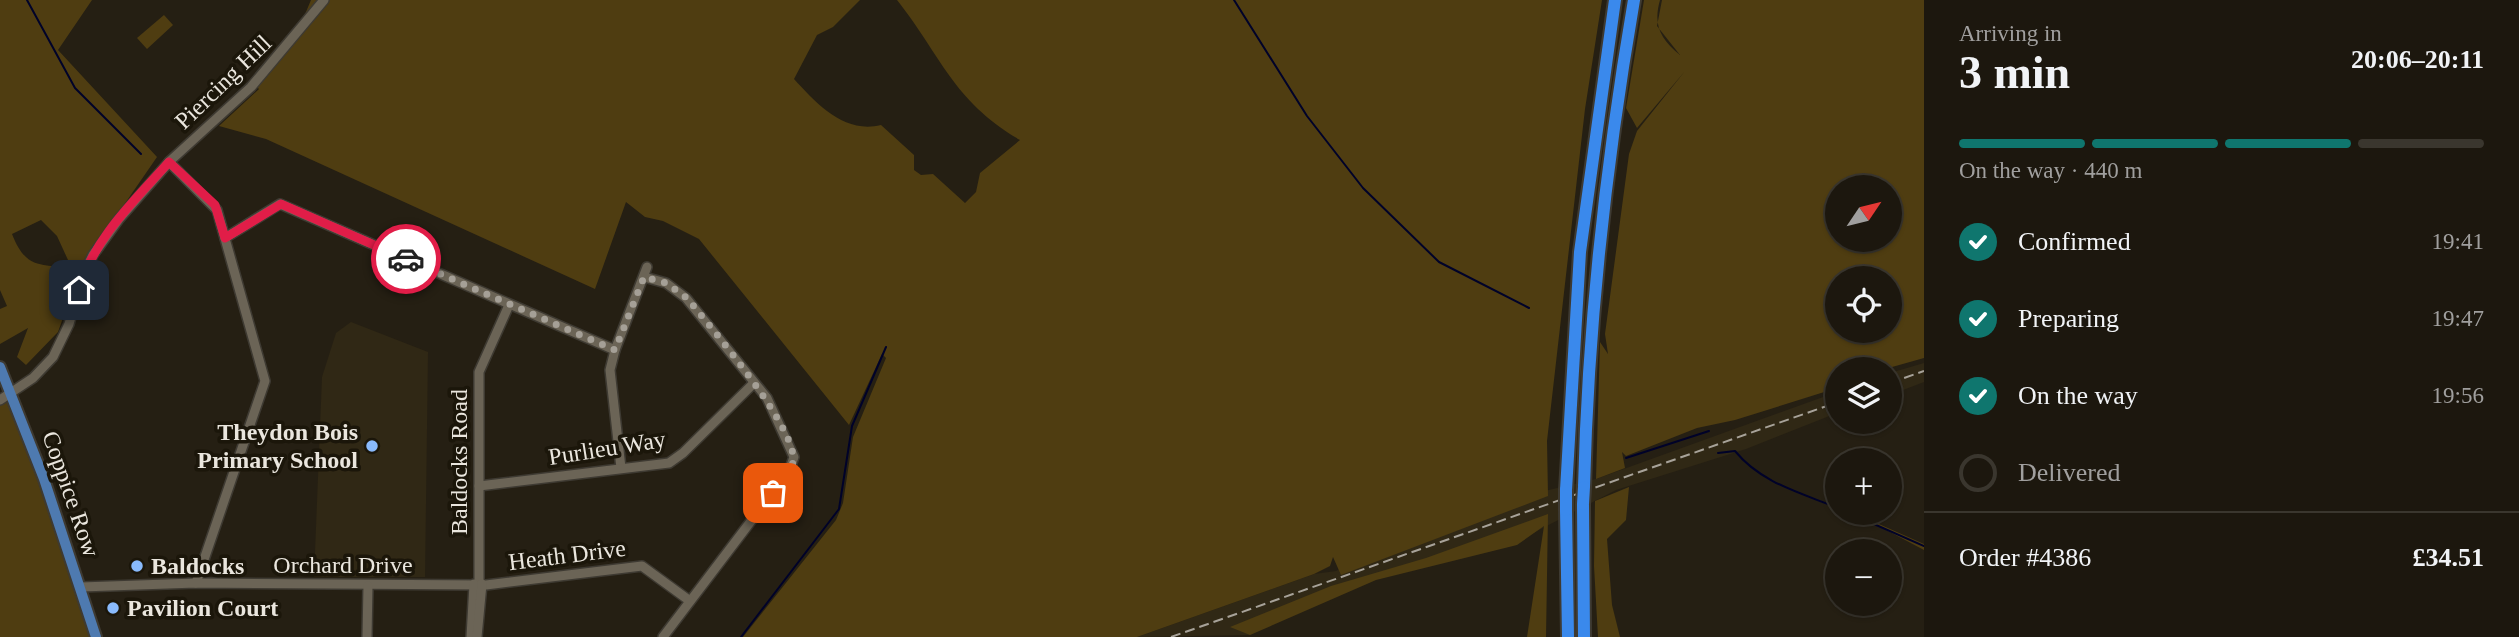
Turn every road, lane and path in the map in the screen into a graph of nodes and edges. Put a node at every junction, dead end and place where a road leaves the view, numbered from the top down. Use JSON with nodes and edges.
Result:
{"nodes":[{"id":1,"x":324,"y":0,"type":"edge"},
{"id":2,"x":1615,"y":0,"type":"edge"},
{"id":3,"x":1634,"y":0,"type":"edge"},
{"id":4,"x":169,"y":162,"type":"junction"},
{"id":5,"x":225,"y":238,"type":"junction"},
{"id":6,"x":509,"y":305,"type":"junction"},
{"id":7,"x":615,"y":350,"type":"junction"},
{"id":8,"x":0,"y":367,"type":"edge"},
{"id":9,"x":754,"y":383,"type":"junction"},
{"id":10,"x":11,"y":394,"type":"junction"},
{"id":11,"x":0,"y":400,"type":"edge"},
{"id":12,"x":621,"y":468,"type":"junction"},
{"id":13,"x":479,"y":486,"type":"junction"},
{"id":14,"x":196,"y":583,"type":"junction"},
{"id":15,"x":478,"y":584,"type":"junction"},
{"id":16,"x":368,"y":586,"type":"junction"},
{"id":17,"x":81,"y":587,"type":"junction"},
{"id":18,"x":1583,"y":599,"type":"junction"},
{"id":19,"x":690,"y":601,"type":"junction"},
{"id":20,"x":96,"y":637,"type":"edge"},
{"id":21,"x":367,"y":637,"type":"edge"},
{"id":22,"x":471,"y":637,"type":"edge"},
{"id":23,"x":477,"y":637,"type":"edge"},
{"id":24,"x":663,"y":637,"type":"edge"},
{"id":25,"x":1568,"y":637,"type":"edge"},
{"id":26,"x":1584,"y":637,"type":"edge"},
{"id":27,"x":1592,"y":637,"type":"edge"}],
"edges":[{"from":1,"to":4,"type":"street","name":"Piercing Hill"},
{"from":2,"to":25,"type":"highway","bridge":true},
{"from":3,"to":18,"type":"highway","bridge":true},
{"from":4,"to":5,"type":"street"},
{"from":4,"to":10,"type":"street","name":"Piercing Hill"},
{"from":5,"to":6,"type":"street"},
{"from":5,"to":14,"type":"street"},
{"from":6,"to":7,"type":"street"},
{"from":6,"to":13,"type":"street","name":"Baldocks Road"},
{"from":7,"to":9,"type":"street"},
{"from":7,"to":12,"type":"street"},
{"from":8,"to":10,"type":"main road","name":"Coppice Row"},
{"from":9,"to":12,"type":"street","name":"Purlieu Way"},
{"from":9,"to":19,"type":"street"},
{"from":10,"to":11,"type":"street","name":"Piercing Hill"},
{"from":10,"to":17,"type":"main road","name":"Coppice Row"},
{"from":12,"to":13,"type":"street","name":"Purlieu Way"},
{"from":13,"to":15,"type":"street","name":"Baldocks Road"},
{"from":14,"to":16,"type":"street","name":"Orchard Drive"},
{"from":14,"to":17,"type":"street","name":"Orchard Drive"},
{"from":15,"to":16,"type":"street","name":"Orchard Drive"},
{"from":15,"to":19,"type":"street","name":"Heath Drive"},
{"from":15,"to":22,"type":"street"},
{"from":15,"to":23,"type":"street"},
{"from":16,"to":21,"type":"street"},
{"from":17,"to":20,"type":"main road","name":"Coppice Row"},
{"from":18,"to":26,"type":"highway"},
{"from":18,"to":27,"type":"highway"},
{"from":19,"to":24,"type":"street"}]}
